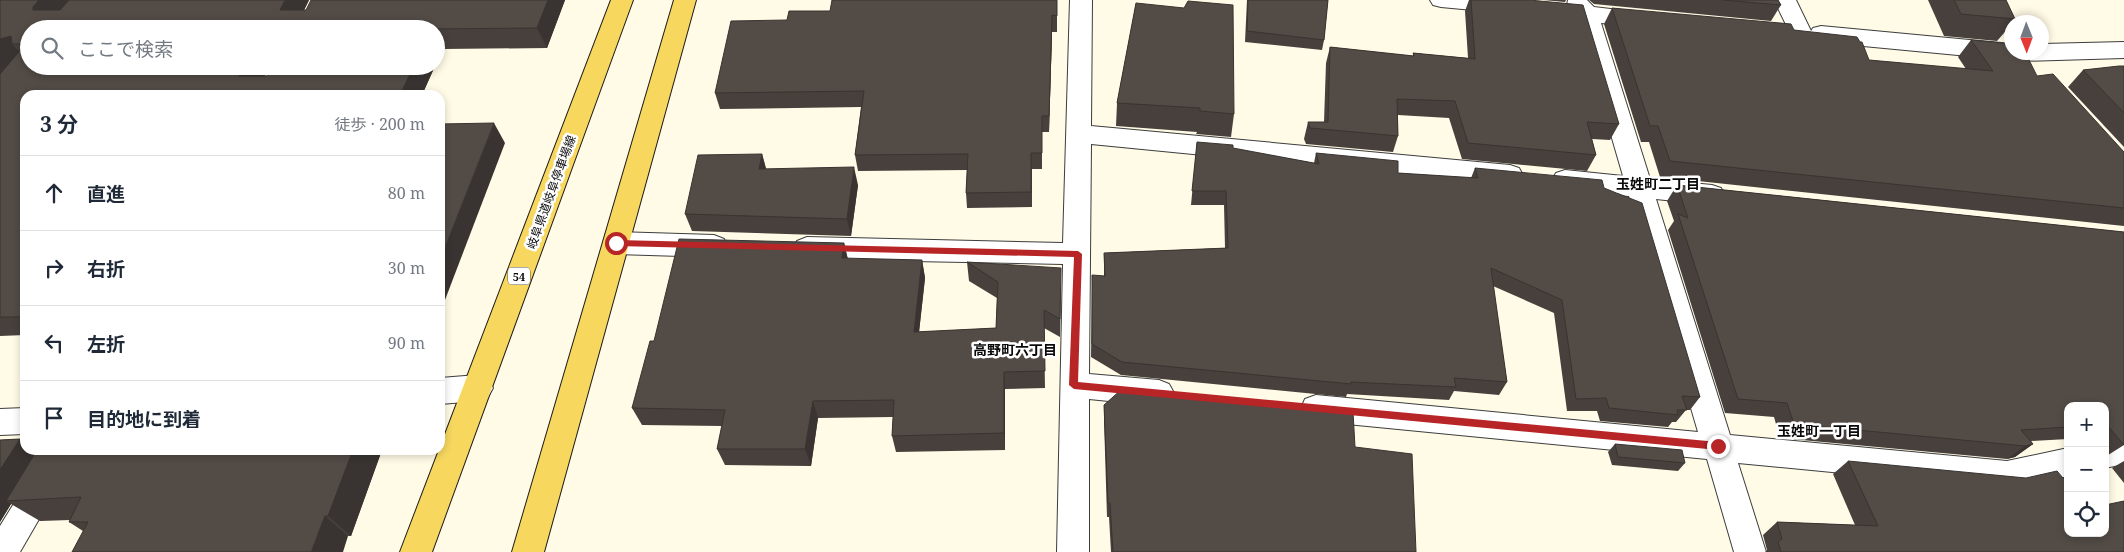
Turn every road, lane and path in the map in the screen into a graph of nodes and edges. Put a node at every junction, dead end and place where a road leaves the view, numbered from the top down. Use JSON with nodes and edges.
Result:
{"nodes":[{"id":1,"x":622,"y":0,"type":"edge"},
{"id":2,"x":685,"y":0,"type":"edge"},
{"id":3,"x":1081,"y":0,"type":"edge"},
{"id":4,"x":1442,"y":0,"type":"edge"},
{"id":5,"x":1785,"y":0,"type":"edge"},
{"id":6,"x":1580,"y":7,"type":"edge"},
{"id":7,"x":1665,"y":21,"type":"edge"},
{"id":8,"x":1771,"y":30,"type":"edge"},
{"id":9,"x":1800,"y":32,"type":"junction"},
{"id":10,"x":2124,"y":50,"type":"edge"},
{"id":11,"x":2004,"y":52,"type":"edge"},
{"id":12,"x":2049,"y":53,"type":"edge"},
{"id":13,"x":2026,"y":60,"type":"edge"},
{"id":14,"x":2040,"y":75,"type":"edge"},
{"id":15,"x":1079,"y":134,"type":"junction"},
{"id":16,"x":1640,"y":187,"type":"junction"},
{"id":17,"x":1738,"y":197,"type":"edge"},
{"id":18,"x":616,"y":243,"type":"junction"},
{"id":19,"x":734,"y":246,"type":"edge"},
{"id":20,"x":783,"y":247,"type":"edge"},
{"id":21,"x":1078,"y":254,"type":"junction"},
{"id":22,"x":1074,"y":385,"type":"junction"},
{"id":23,"x":478,"y":388,"type":"junction"},
{"id":24,"x":445,"y":391,"type":"edge"},
{"id":25,"x":1183,"y":396,"type":"edge"},
{"id":26,"x":1292,"y":406,"type":"edge"},
{"id":27,"x":20,"y":421,"type":"edge"},
{"id":28,"x":0,"y":422,"type":"edge"},
{"id":29,"x":1718,"y":446,"type":"junction"},
{"id":30,"x":2124,"y":450,"type":"edge"},
{"id":31,"x":2109,"y":453,"type":"edge"},
{"id":32,"x":61,"y":455,"type":"edge"},
{"id":33,"x":2064,"y":463,"type":"edge"},
{"id":34,"x":2,"y":552,"type":"edge"},
{"id":35,"x":416,"y":552,"type":"edge"},
{"id":36,"x":528,"y":552,"type":"edge"},
{"id":37,"x":1073,"y":552,"type":"edge"},
{"id":38,"x":1750,"y":552,"type":"edge"}],
"edges":[{"from":1,"to":23,"type":"main road","name":"岐阜県道岐阜停車場線","number":"54"},
{"from":2,"to":18,"type":"main road"},
{"from":3,"to":15,"type":"street"},
{"from":4,"to":6,"type":"street"},
{"from":5,"to":9,"type":"street"},
{"from":6,"to":7,"type":"street"},
{"from":6,"to":16,"type":"street"},
{"from":8,"to":9,"type":"street"},
{"from":9,"to":11,"type":"street"},
{"from":10,"to":12,"type":"street"},
{"from":13,"to":14,"type":"street"},
{"from":15,"to":16,"type":"street"},
{"from":15,"to":21,"type":"street"},
{"from":16,"to":17,"type":"street"},
{"from":16,"to":29,"type":"street"},
{"from":18,"to":19,"type":"street"},
{"from":18,"to":36,"type":"main road"},
{"from":20,"to":21,"type":"street"},
{"from":21,"to":22,"type":"street"},
{"from":22,"to":25,"type":"street"},
{"from":22,"to":37,"type":"street"},
{"from":23,"to":24,"type":"street"},
{"from":23,"to":35,"type":"main road","name":"岐阜県道岐阜停車場線","number":"54"},
{"from":26,"to":29,"type":"street"},
{"from":27,"to":28,"type":"street"},
{"from":29,"to":33,"type":"street"},
{"from":29,"to":38,"type":"street"},
{"from":30,"to":31,"type":"street"},
{"from":32,"to":34,"type":"street"}]}
